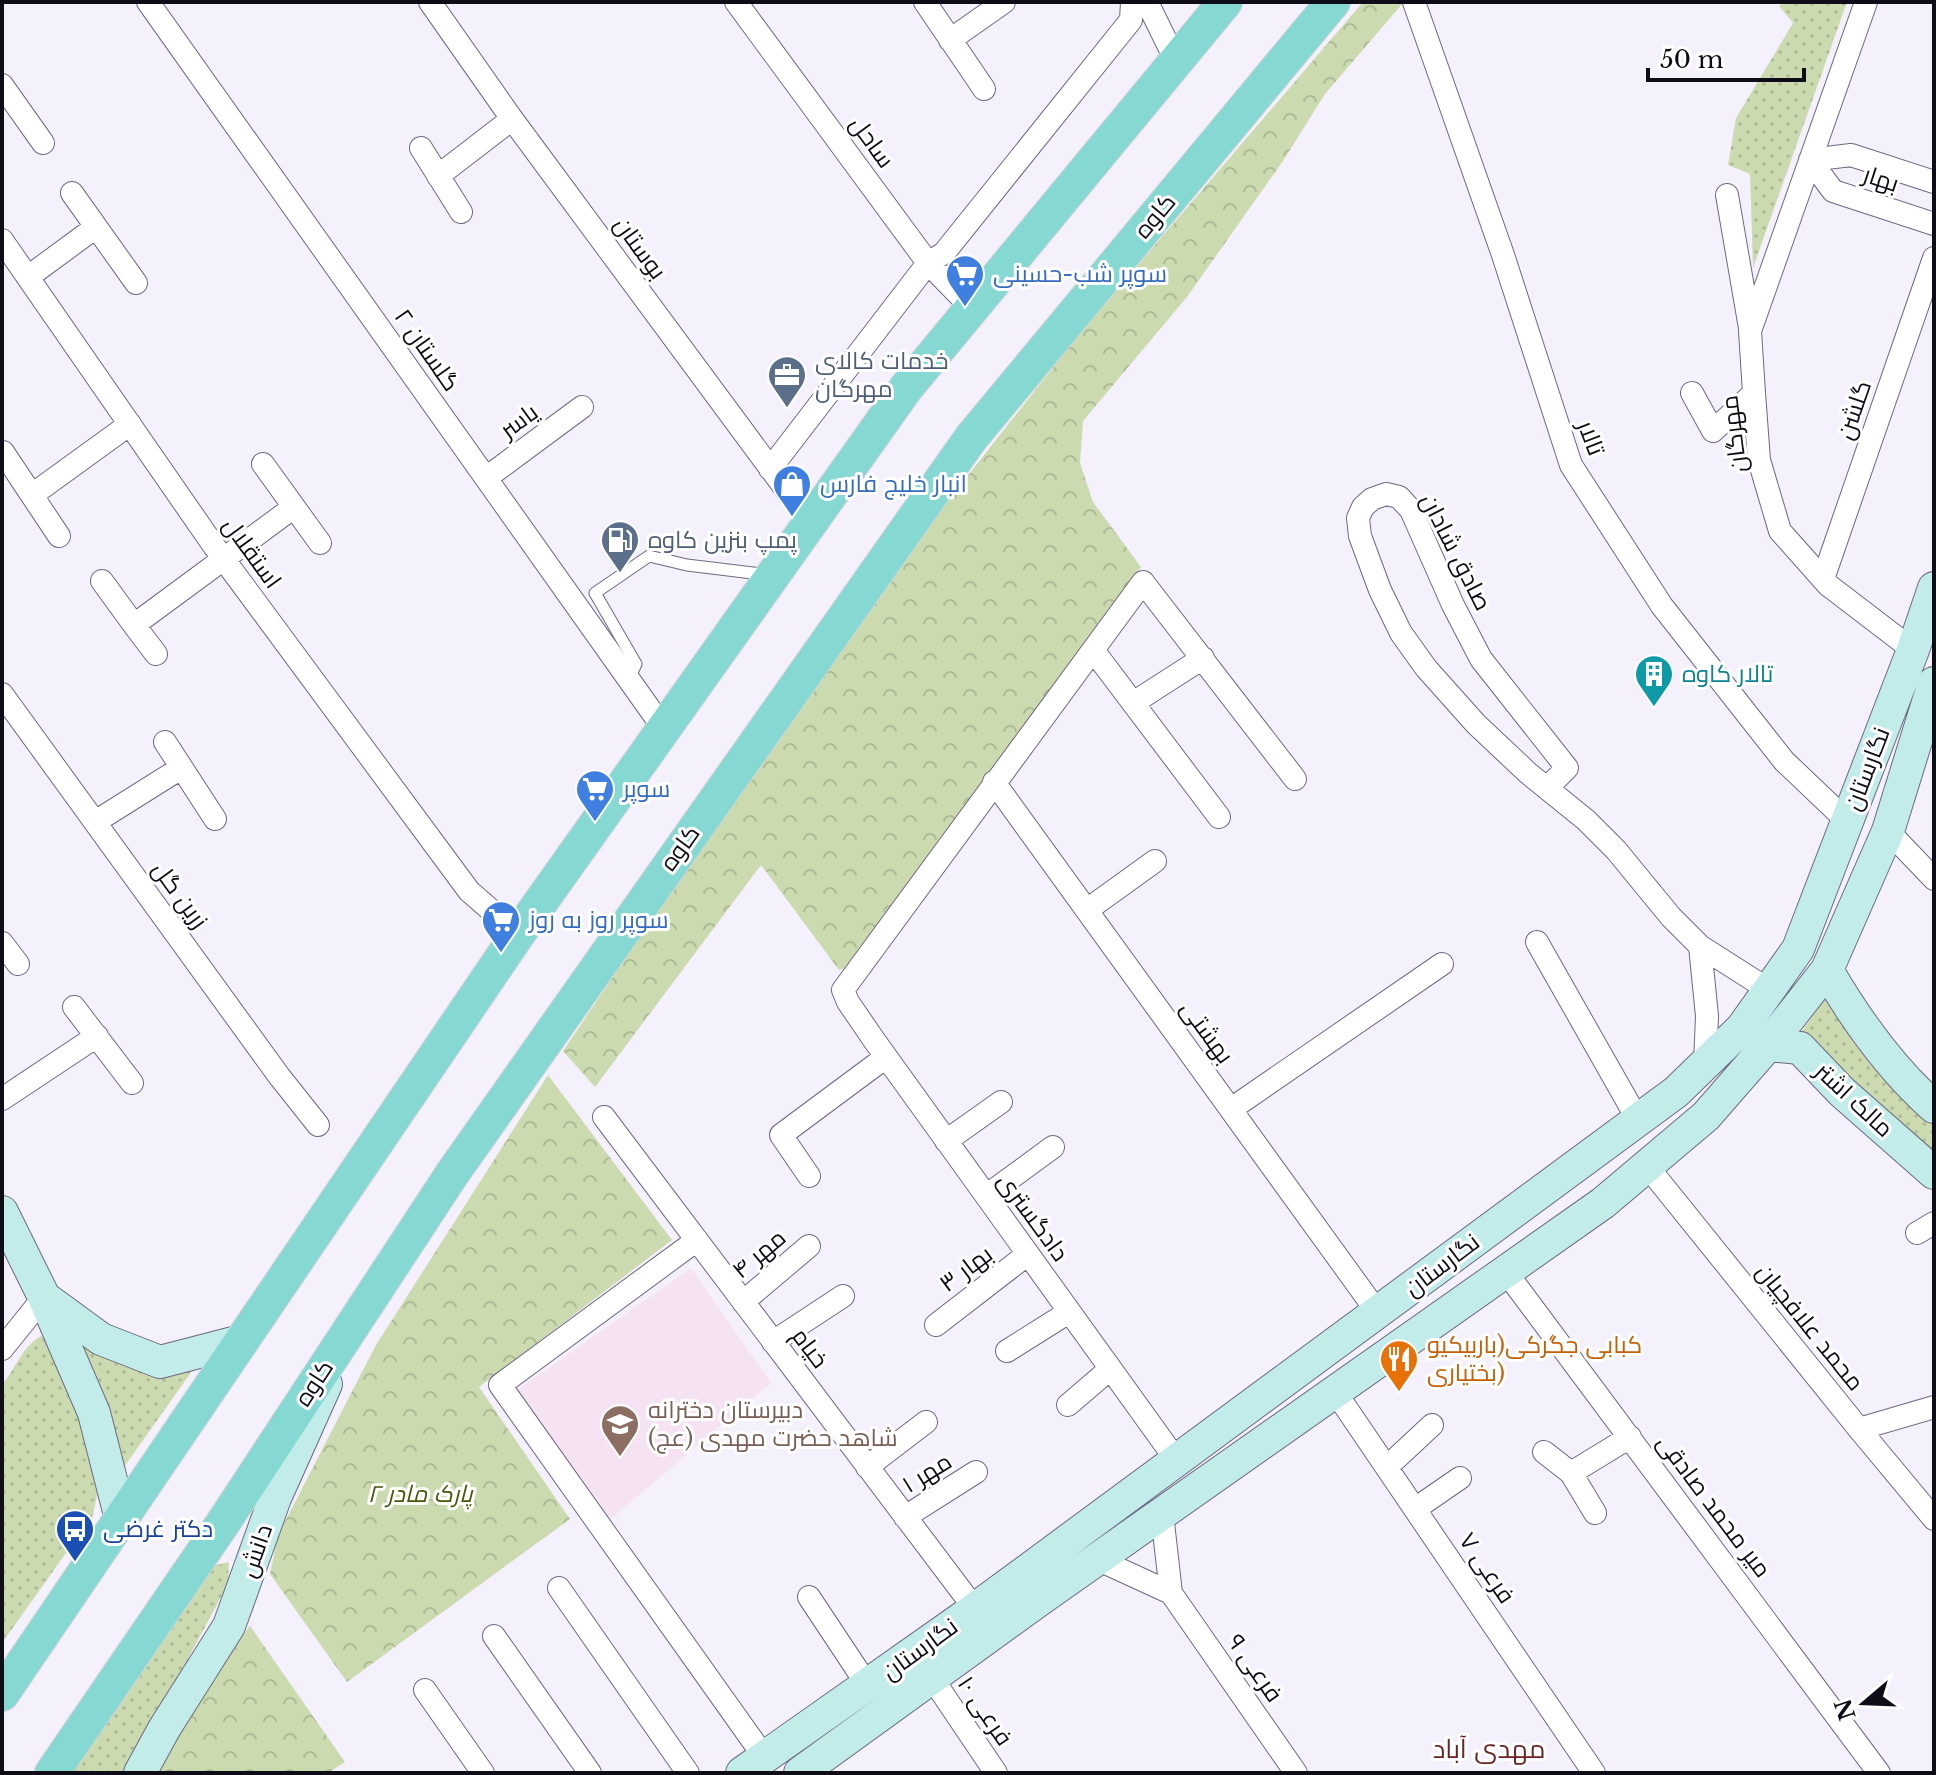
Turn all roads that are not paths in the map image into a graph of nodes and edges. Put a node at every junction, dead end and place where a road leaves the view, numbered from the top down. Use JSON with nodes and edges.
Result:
{"nodes":[{"id":1,"x":148,"y":2,"type":"edge"},
{"id":2,"x":430,"y":2,"type":"edge"},
{"id":3,"x":736,"y":2,"type":"edge"},
{"id":4,"x":925,"y":2,"type":"edge"},
{"id":5,"x":1004,"y":2,"type":"edge"},
{"id":6,"x":1132,"y":2,"type":"edge"},
{"id":7,"x":1147,"y":2,"type":"edge"},
{"id":8,"x":1225,"y":2,"type":"edge"},
{"id":9,"x":1333,"y":2,"type":"edge"},
{"id":10,"x":1414,"y":2,"type":"edge"},
{"id":11,"x":1866,"y":2,"type":"edge"},
{"id":12,"x":950,"y":40,"type":"junction"},
{"id":13,"x":1176,"y":61,"type":"junction"},
{"id":14,"x":984,"y":89,"type":"dead end"},
{"id":15,"x":4,"y":91,"type":"edge"},
{"id":16,"x":512,"y":119,"type":"junction"},
{"id":17,"x":43,"y":143,"type":"dead end"},
{"id":18,"x":421,"y":148,"type":"dead end"},
{"id":19,"x":1810,"y":160,"type":"junction"},
{"id":20,"x":438,"y":176,"type":"junction"},
{"id":21,"x":1934,"y":182,"type":"edge"},
{"id":22,"x":72,"y":193,"type":"dead end"},
{"id":23,"x":1727,"y":195,"type":"dead end"},
{"id":24,"x":461,"y":212,"type":"dead end"},
{"id":25,"x":1934,"y":224,"type":"edge"},
{"id":26,"x":96,"y":227,"type":"junction"},
{"id":27,"x":2,"y":240,"type":"edge"},
{"id":28,"x":1934,"y":258,"type":"edge"},
{"id":29,"x":928,"y":263,"type":"junction"},
{"id":30,"x":15,"y":270,"type":"edge"},
{"id":31,"x":136,"y":283,"type":"dead end"},
{"id":32,"x":972,"y":308,"type":"junction"},
{"id":33,"x":1750,"y":331,"type":"junction"},
{"id":34,"x":1692,"y":393,"type":"dead end"},
{"id":35,"x":1754,"y":393,"type":"junction"},
{"id":36,"x":582,"y":407,"type":"dead end"},
{"id":37,"x":130,"y":424,"type":"junction"},
{"id":38,"x":3,"y":452,"type":"edge"},
{"id":39,"x":263,"y":464,"type":"dead end"},
{"id":40,"x":770,"y":469,"type":"junction"},
{"id":41,"x":486,"y":478,"type":"junction"},
{"id":42,"x":32,"y":495,"type":"junction"},
{"id":43,"x":294,"y":507,"type":"junction"},
{"id":44,"x":810,"y":522,"type":"junction"},
{"id":45,"x":59,"y":536,"type":"dead end"},
{"id":46,"x":320,"y":543,"type":"dead end"},
{"id":47,"x":224,"y":559,"type":"junction"},
{"id":48,"x":773,"y":576,"type":"junction"},
{"id":49,"x":1823,"y":579,"type":"junction"},
{"id":50,"x":102,"y":581,"type":"dead end"},
{"id":51,"x":1934,"y":588,"type":"edge"},
{"id":52,"x":134,"y":625,"type":"junction"},
{"id":53,"x":1093,"y":650,"type":"junction"},
{"id":54,"x":156,"y":654,"type":"dead end"},
{"id":55,"x":1203,"y":658,"type":"junction"},
{"id":56,"x":1925,"y":675,"type":"edge"},
{"id":57,"x":629,"y":679,"type":"junction"},
{"id":58,"x":2,"y":694,"type":"edge"},
{"id":59,"x":1133,"y":703,"type":"junction"},
{"id":60,"x":664,"y":729,"type":"junction"},
{"id":61,"x":165,"y":742,"type":"dead end"},
{"id":62,"x":181,"y":768,"type":"junction"},
{"id":63,"x":1295,"y":779,"type":"dead end"},
{"id":64,"x":994,"y":782,"type":"junction"},
{"id":65,"x":1547,"y":788,"type":"junction"},
{"id":66,"x":1219,"y":817,"type":"dead end"},
{"id":67,"x":215,"y":819,"type":"dead end"},
{"id":68,"x":1847,"y":821,"type":"junction"},
{"id":69,"x":95,"y":822,"type":"junction"},
{"id":70,"x":1888,"y":831,"type":"junction"},
{"id":71,"x":1155,"y":861,"type":"dead end"},
{"id":72,"x":1934,"y":879,"type":"edge"},
{"id":73,"x":1087,"y":910,"type":"junction"},
{"id":74,"x":518,"y":934,"type":"junction"},
{"id":75,"x":1537,"y":942,"type":"dead end"},
{"id":76,"x":2,"y":943,"type":"edge"},
{"id":77,"x":1700,"y":946,"type":"junction"},
{"id":78,"x":18,"y":964,"type":"dead end"},
{"id":79,"x":1442,"y":964,"type":"dead end"},
{"id":80,"x":1827,"y":970,"type":"junction"},
{"id":81,"x":1769,"y":990,"type":"junction"},
{"id":82,"x":74,"y":1007,"type":"dead end"},
{"id":83,"x":97,"y":1036,"type":"junction"},
{"id":84,"x":1768,"y":1045,"type":"junction"},
{"id":85,"x":886,"y":1057,"type":"junction"},
{"id":86,"x":1705,"y":1064,"type":"junction"},
{"id":87,"x":132,"y":1083,"type":"dead end"},
{"id":88,"x":2,"y":1099,"type":"edge"},
{"id":89,"x":1001,"y":1102,"type":"dead end"},
{"id":90,"x":1934,"y":1107,"type":"edge"},
{"id":91,"x":1231,"y":1109,"type":"junction"},
{"id":92,"x":604,"y":1117,"type":"dead end"},
{"id":93,"x":1638,"y":1120,"type":"junction"},
{"id":94,"x":318,"y":1125,"type":"dead end"},
{"id":95,"x":946,"y":1141,"type":"junction"},
{"id":96,"x":1053,"y":1147,"type":"dead end"},
{"id":97,"x":1647,"y":1166,"type":"junction"},
{"id":98,"x":1934,"y":1173,"type":"edge"},
{"id":99,"x":809,"y":1176,"type":"dead end"},
{"id":100,"x":1554,"y":1183,"type":"junction"},
{"id":101,"x":986,"y":1196,"type":"junction"},
{"id":102,"x":3,"y":1217,"type":"edge"},
{"id":103,"x":1578,"y":1221,"type":"junction"},
{"id":104,"x":697,"y":1240,"type":"junction"},
{"id":105,"x":809,"y":1246,"type":"dead end"},
{"id":106,"x":1028,"y":1254,"type":"junction"},
{"id":107,"x":1506,"y":1272,"type":"junction"},
{"id":108,"x":843,"y":1296,"type":"dead end"},
{"id":109,"x":44,"y":1297,"type":"junction"},
{"id":110,"x":743,"y":1302,"type":"junction"},
{"id":111,"x":1069,"y":1312,"type":"junction"},
{"id":112,"x":1378,"y":1313,"type":"junction"},
{"id":113,"x":355,"y":1321,"type":"junction"},
{"id":114,"x":936,"y":1325,"type":"dead end"},
{"id":115,"x":241,"y":1341,"type":"junction"},
{"id":116,"x":773,"y":1342,"type":"junction"},
{"id":117,"x":2,"y":1349,"type":"edge"},
{"id":118,"x":1007,"y":1351,"type":"dead end"},
{"id":119,"x":1110,"y":1369,"type":"junction"},
{"id":120,"x":1336,"y":1393,"type":"junction"},
{"id":121,"x":1068,"y":1405,"type":"dead end"},
{"id":122,"x":1934,"y":1407,"type":"edge"},
{"id":123,"x":926,"y":1422,"type":"dead end"},
{"id":124,"x":1432,"y":1425,"type":"dead end"},
{"id":125,"x":1859,"y":1429,"type":"junction"},
{"id":126,"x":1630,"y":1437,"type":"junction"},
{"id":127,"x":1544,"y":1452,"type":"dead end"},
{"id":128,"x":1177,"y":1461,"type":"junction"},
{"id":129,"x":867,"y":1467,"type":"junction"},
{"id":130,"x":1387,"y":1467,"type":"junction"},
{"id":131,"x":976,"y":1472,"type":"dead end"},
{"id":132,"x":1571,"y":1473,"type":"junction"},
{"id":133,"x":1460,"y":1478,"type":"dead end"},
{"id":134,"x":1415,"y":1509,"type":"junction"},
{"id":135,"x":1595,"y":1513,"type":"dead end"},
{"id":136,"x":1162,"y":1514,"type":"junction"},
{"id":137,"x":905,"y":1517,"type":"junction"},
{"id":138,"x":121,"y":1519,"type":"junction"},
{"id":139,"x":1934,"y":1519,"type":"edge"},
{"id":140,"x":1097,"y":1559,"type":"junction"},
{"id":141,"x":559,"y":1588,"type":"dead end"},
{"id":142,"x":1171,"y":1593,"type":"junction"},
{"id":143,"x":809,"y":1597,"type":"dead end"},
{"id":144,"x":975,"y":1609,"type":"junction"},
{"id":145,"x":494,"y":1636,"type":"dead end"},
{"id":146,"x":932,"y":1678,"type":"junction"},
{"id":147,"x":868,"y":1686,"type":"junction"},
{"id":148,"x":425,"y":1690,"type":"dead end"},
{"id":149,"x":2,"y":1694,"type":"edge"},
{"id":150,"x":826,"y":1715,"type":"junction"},
{"id":151,"x":881,"y":1716,"type":"junction"},
{"id":152,"x":846,"y":1741,"type":"junction"},
{"id":153,"x":753,"y":1766,"type":"edge"},
{"id":154,"x":52,"y":1773,"type":"edge"},
{"id":155,"x":140,"y":1773,"type":"edge"},
{"id":156,"x":483,"y":1773,"type":"edge"},
{"id":157,"x":590,"y":1773,"type":"edge"},
{"id":158,"x":688,"y":1773,"type":"edge"},
{"id":159,"x":800,"y":1773,"type":"edge"},
{"id":160,"x":996,"y":1773,"type":"edge"},
{"id":161,"x":1296,"y":1773,"type":"edge"},
{"id":162,"x":1594,"y":1773,"type":"edge"},
{"id":163,"x":1879,"y":1773,"type":"edge"}],
"edges":[{"from":1,"to":41,"type":"street","name":"گلستان ۲"},
{"from":2,"to":16,"type":"street","name":"بوستان"},
{"from":3,"to":29,"type":"street","name":"ساحل"},
{"from":4,"to":12,"type":"street"},
{"from":5,"to":12,"type":"street"},
{"from":6,"to":29,"type":"street"},
{"from":7,"to":13,"type":"street"},
{"from":8,"to":13,"type":"main road"},
{"from":9,"to":113,"type":"main road","name":"کاوه"},
{"from":10,"to":68,"type":"street","name":"تالار"},
{"from":11,"to":19,"type":"street","name":"مهرگان"},
{"from":12,"to":14,"type":"street"},
{"from":13,"to":32,"type":"main road"},
{"from":15,"to":17,"type":"street"},
{"from":16,"to":20,"type":"street"},
{"from":16,"to":40,"type":"street","name":"بوستان"},
{"from":18,"to":20,"type":"street"},
{"from":19,"to":21,"type":"street","name":"بهار"},
{"from":19,"to":25,"type":"street","name":"بهار"},
{"from":19,"to":33,"type":"street","name":"مهرگان"},
{"from":20,"to":24,"type":"street"},
{"from":22,"to":26,"type":"street"},
{"from":23,"to":33,"type":"street"},
{"from":26,"to":30,"type":"street"},
{"from":26,"to":31,"type":"street"},
{"from":27,"to":30,"type":"street","name":"استقلال"},
{"from":28,"to":49,"type":"street","name":"گلشن"},
{"from":29,"to":32,"type":"street","name":"ساحل"},
{"from":29,"to":40,"type":"street"},
{"from":30,"to":37,"type":"street","name":"استقلال"},
{"from":32,"to":44,"type":"main road"},
{"from":33,"to":35,"type":"street","name":"مهرگان"},
{"from":34,"to":35,"type":"street"},
{"from":35,"to":49,"type":"street","name":"مهرگان"},
{"from":36,"to":41,"type":"street","name":"یاسر"},
{"from":37,"to":42,"type":"street"},
{"from":37,"to":47,"type":"street","name":"استقلال"},
{"from":38,"to":42,"type":"street"},
{"from":39,"to":43,"type":"street"},
{"from":40,"to":44,"type":"street","name":"بوستان"},
{"from":41,"to":57,"type":"street","name":"گلستان ۲"},
{"from":42,"to":45,"type":"street"},
{"from":43,"to":46,"type":"street"},
{"from":43,"to":47,"type":"street"},
{"from":44,"to":48,"type":"main road"},
{"from":47,"to":52,"type":"street"},
{"from":47,"to":74,"type":"street","name":"استقلال"},
{"from":48,"to":57,"type":"lane"},
{"from":48,"to":60,"type":"main road"},
{"from":49,"to":56,"type":"street","name":"مهرگان"},
{"from":50,"to":52,"type":"street"},
{"from":51,"to":56,"type":"main road","name":"نگارستان"},
{"from":52,"to":54,"type":"street"},
{"from":53,"to":55,"type":"street"},
{"from":53,"to":59,"type":"street"},
{"from":53,"to":64,"type":"street"},
{"from":55,"to":59,"type":"street"},
{"from":55,"to":63,"type":"street"},
{"from":56,"to":68,"type":"main road","name":"نگارستان"},
{"from":56,"to":70,"type":"main road","name":"نگارستان"},
{"from":57,"to":60,"type":"street","name":"گلستان ۲"},
{"from":58,"to":69,"type":"street","name":"زرین گل"},
{"from":59,"to":66,"type":"street"},
{"from":60,"to":74,"type":"main road"},
{"from":61,"to":62,"type":"street"},
{"from":62,"to":67,"type":"street"},
{"from":62,"to":69,"type":"street"},
{"from":64,"to":73,"type":"street","name":"بهشتی"},
{"from":64,"to":85,"type":"street","name":"دادگستری"},
{"from":65,"to":65,"type":"street","name":"صادق شادان"},
{"from":65,"to":77,"type":"street","name":"صادق شادان"},
{"from":68,"to":81,"type":"main road","name":"نگارستان"},
{"from":69,"to":94,"type":"street","name":"زرین گل"},
{"from":70,"to":72,"type":"street"},
{"from":70,"to":80,"type":"main road","name":"نگارستان"},
{"from":71,"to":73,"type":"street"},
{"from":73,"to":91,"type":"street","name":"بهشتی"},
{"from":74,"to":115,"type":"main road"},
{"from":75,"to":93,"type":"street"},
{"from":76,"to":78,"type":"street"},
{"from":77,"to":81,"type":"street","name":"صادق شادان"},
{"from":77,"to":86,"type":"street"},
{"from":79,"to":91,"type":"street"},
{"from":80,"to":84,"type":"main road","name":"نگارستان"},
{"from":80,"to":90,"type":"main road","name":"مالک اشتر"},
{"from":81,"to":86,"type":"main road","name":"نگارستان"},
{"from":82,"to":83,"type":"street"},
{"from":83,"to":87,"type":"street"},
{"from":83,"to":88,"type":"street"},
{"from":84,"to":97,"type":"main road","name":"نگارستان"},
{"from":84,"to":98,"type":"main road","name":"مالک اشتر"},
{"from":85,"to":95,"type":"street","name":"دادگستری"},
{"from":85,"to":99,"type":"street"},
{"from":86,"to":93,"type":"main road","name":"نگارستان"},
{"from":89,"to":95,"type":"street"},
{"from":91,"to":112,"type":"street","name":"بهشتی"},
{"from":92,"to":104,"type":"street","name":"خیام"},
{"from":93,"to":100,"type":"main road","name":"نگارستان"},
{"from":95,"to":101,"type":"street","name":"دادگستری"},
{"from":96,"to":101,"type":"street"},
{"from":97,"to":103,"type":"main road","name":"نگارستان"},
{"from":97,"to":125,"type":"street","name":"محمد علافچیان"},
{"from":100,"to":103,"type":"main road"},
{"from":100,"to":112,"type":"main road","name":"نگارستان"},
{"from":101,"to":106,"type":"street","name":"دادگستری"},
{"from":102,"to":109,"type":"main road"},
{"from":103,"to":107,"type":"main road","name":"نگارستان"},
{"from":104,"to":110,"type":"street","name":"خیام"},
{"from":104,"to":153,"type":"street"},
{"from":105,"to":110,"type":"street","name":"مهر ۴"},
{"from":106,"to":111,"type":"street","name":"دادگستری"},
{"from":106,"to":114,"type":"street","name":"بهار ۳"},
{"from":107,"to":120,"type":"main road","name":"نگارستان"},
{"from":107,"to":126,"type":"street","name":"میر محمد صادقی"},
{"from":108,"to":116,"type":"street"},
{"from":109,"to":115,"type":"main road"},
{"from":109,"to":117,"type":"street"},
{"from":109,"to":138,"type":"main road"},
{"from":110,"to":116,"type":"street","name":"خیام"},
{"from":111,"to":118,"type":"street"},
{"from":111,"to":119,"type":"street","name":"دادگستری"},
{"from":112,"to":128,"type":"main road","name":"نگارستان"},
{"from":113,"to":154,"type":"main road","name":"کاوه"},
{"from":113,"to":155,"type":"main road","name":"دانش"},
{"from":115,"to":138,"type":"main road"},
{"from":116,"to":129,"type":"street","name":"خیام"},
{"from":119,"to":121,"type":"street"},
{"from":119,"to":128,"type":"street","name":"دادگستری"},
{"from":120,"to":130,"type":"street","name":"فرعی ۷"},
{"from":120,"to":136,"type":"main road","name":"نگارستان"},
{"from":122,"to":125,"type":"street"},
{"from":123,"to":129,"type":"street"},
{"from":124,"to":130,"type":"street"},
{"from":125,"to":139,"type":"street","name":"محمد علافچیان"},
{"from":126,"to":132,"type":"street"},
{"from":126,"to":163,"type":"street","name":"میر محمد صادقی"},
{"from":127,"to":132,"type":"street"},
{"from":128,"to":144,"type":"main road","name":"نگارستان"},
{"from":129,"to":137,"type":"street","name":"خیام"},
{"from":130,"to":134,"type":"street","name":"فرعی ۷"},
{"from":131,"to":137,"type":"street","name":"مهر ۱"},
{"from":132,"to":135,"type":"street"},
{"from":133,"to":134,"type":"street"},
{"from":134,"to":162,"type":"street","name":"فرعی ۷"},
{"from":136,"to":140,"type":"main road","name":"نگارستان"},
{"from":136,"to":142,"type":"street"},
{"from":137,"to":144,"type":"street","name":"خیام"},
{"from":138,"to":149,"type":"main road"},
{"from":140,"to":142,"type":"street"},
{"from":140,"to":146,"type":"main road","name":"نگارستان"},
{"from":141,"to":158,"type":"street"},
{"from":142,"to":161,"type":"street","name":"فرعی ۹"},
{"from":143,"to":147,"type":"street"},
{"from":144,"to":147,"type":"main road","name":"نگارستان"},
{"from":145,"to":157,"type":"street"},
{"from":146,"to":151,"type":"main road","name":"نگارستان"},
{"from":146,"to":160,"type":"street","name":"فرعی ۱۰"},
{"from":147,"to":150,"type":"main road","name":"نگارستان"},
{"from":147,"to":151,"type":"main road"},
{"from":148,"to":156,"type":"street"},
{"from":150,"to":152,"type":"main road"},
{"from":150,"to":153,"type":"main road","name":"نگارستان"},
{"from":151,"to":152,"type":"main road","name":"نگارستان"},
{"from":152,"to":159,"type":"main road","name":"نگارستان"}]}
